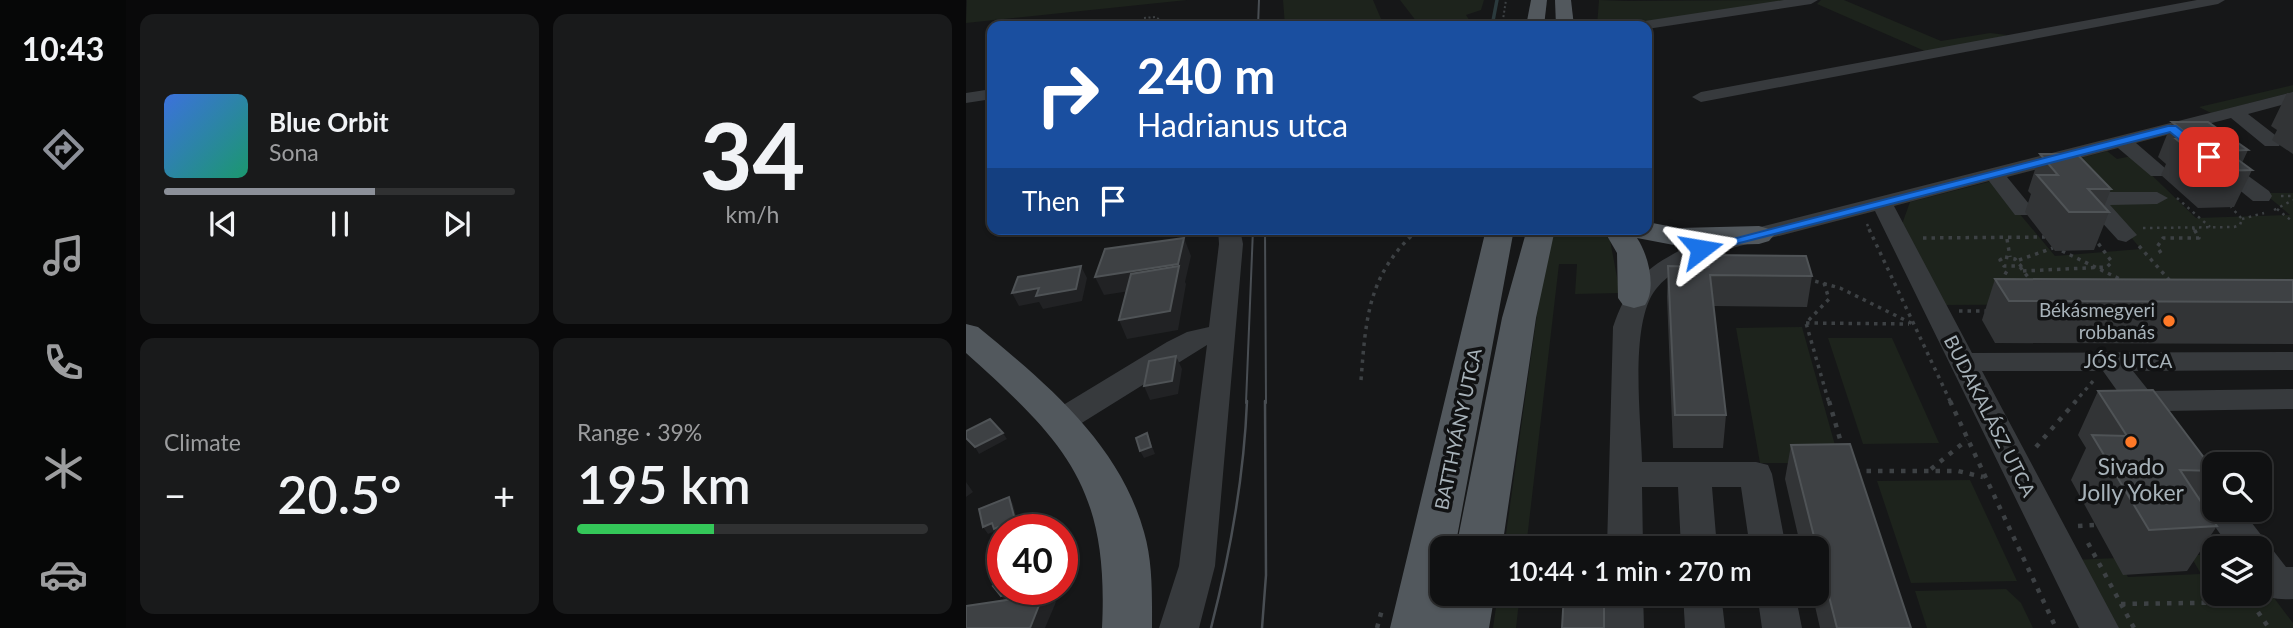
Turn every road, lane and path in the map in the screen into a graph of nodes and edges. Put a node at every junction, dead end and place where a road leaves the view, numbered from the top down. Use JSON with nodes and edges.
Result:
{"nodes":[{"id":1,"x":1506,"y":0,"type":"edge"},
{"id":2,"x":1539,"y":0,"type":"edge"},
{"id":3,"x":1563,"y":0,"type":"edge"},
{"id":4,"x":1811,"y":0,"type":"edge"},
{"id":5,"x":2218,"y":0,"type":"edge"},
{"id":6,"x":1144,"y":18,"type":"dead end"},
{"id":7,"x":1162,"y":21,"type":"edge"},
{"id":8,"x":1503,"y":21,"type":"edge"},
{"id":9,"x":1536,"y":21,"type":"edge"},
{"id":10,"x":1565,"y":21,"type":"edge"},
{"id":11,"x":1652,"y":24,"type":"edge"},
{"id":12,"x":987,"y":95,"type":"edge"},
{"id":13,"x":1701,"y":97,"type":"dead end"},
{"id":14,"x":2293,"y":97,"type":"edge"},
{"id":15,"x":966,"y":98,"type":"edge"},
{"id":16,"x":2234,"y":112,"type":"junction"},
{"id":17,"x":2172,"y":128,"type":"junction"},
{"id":18,"x":2122,"y":141,"type":"junction"},
{"id":19,"x":2272,"y":142,"type":"dead end"},
{"id":20,"x":2054,"y":159,"type":"junction"},
{"id":21,"x":2158,"y":172,"type":"dead end"},
{"id":22,"x":1994,"y":174,"type":"junction"},
{"id":23,"x":2262,"y":196,"type":"joint"},
{"id":24,"x":2157,"y":198,"type":"joint"},
{"id":25,"x":2092,"y":199,"type":"junction"},
{"id":26,"x":2231,"y":207,"type":"dead end"},
{"id":27,"x":1885,"y":208,"type":"junction"},
{"id":28,"x":2023,"y":210,"type":"dead end"},
{"id":29,"x":2293,"y":222,"type":"edge"},
{"id":30,"x":2193,"y":228,"type":"junction"},
{"id":31,"x":2211,"y":228,"type":"junction"},
{"id":32,"x":1917,"y":229,"type":"dead end"},
{"id":33,"x":2123,"y":231,"type":"junction"},
{"id":34,"x":1652,"y":232,"type":"edge"},
{"id":35,"x":1230,"y":235,"type":"edge"},
{"id":36,"x":1411,"y":235,"type":"edge"},
{"id":37,"x":1499,"y":235,"type":"edge"},
{"id":38,"x":1540,"y":235,"type":"edge"},
{"id":39,"x":1621,"y":235,"type":"edge"},
{"id":40,"x":1759,"y":235,"type":"junction"},
{"id":41,"x":2045,"y":237,"type":"dead end"},
{"id":42,"x":1923,"y":238,"type":"junction"},
{"id":43,"x":2007,"y":239,"type":"junction"},
{"id":44,"x":2096,"y":244,"type":"joint"},
{"id":45,"x":2053,"y":248,"type":"dead end"},
{"id":46,"x":1929,"y":250,"type":"dead end"},
{"id":47,"x":2062,"y":251,"type":"dead end"},
{"id":48,"x":2161,"y":253,"type":"dead end"},
{"id":49,"x":2010,"y":257,"type":"junction"},
{"id":50,"x":2017,"y":261,"type":"junction"},
{"id":51,"x":2009,"y":268,"type":"junction"},
{"id":52,"x":2103,"y":268,"type":"junction"},
{"id":53,"x":2022,"y":269,"type":"junction"},
{"id":54,"x":1797,"y":276,"type":"edge"},
{"id":55,"x":1824,"y":283,"type":"junction"},
{"id":56,"x":2131,"y":285,"type":"edge"},
{"id":57,"x":1996,"y":289,"type":"dead end"},
{"id":58,"x":2176,"y":289,"type":"edge"},
{"id":59,"x":2039,"y":290,"type":"edge"},
{"id":60,"x":1634,"y":298,"type":"junction"},
{"id":61,"x":1990,"y":300,"type":"dead end"},
{"id":62,"x":1984,"y":311,"type":"junction"},
{"id":63,"x":1996,"y":311,"type":"edge"},
{"id":64,"x":1946,"y":315,"type":"junction"},
{"id":65,"x":1806,"y":323,"type":"junction"},
{"id":66,"x":1222,"y":333,"type":"junction"},
{"id":67,"x":966,"y":335,"type":"edge"},
{"id":68,"x":2293,"y":361,"type":"edge"},
{"id":69,"x":1963,"y":362,"type":"junction"},
{"id":70,"x":2099,"y":373,"type":"junction"},
{"id":71,"x":1361,"y":380,"type":"dead end"},
{"id":72,"x":2293,"y":399,"type":"edge"},
{"id":73,"x":2140,"y":401,"type":"junction"},
{"id":74,"x":1061,"y":421,"type":"junction"},
{"id":75,"x":1967,"y":440,"type":"junction"},
{"id":76,"x":2036,"y":447,"type":"dead end"},
{"id":77,"x":1846,"y":459,"type":"edge"},
{"id":78,"x":1849,"y":471,"type":"edge"},
{"id":79,"x":1929,"y":471,"type":"junction"},
{"id":80,"x":1625,"y":475,"type":"junction"},
{"id":81,"x":1694,"y":475,"type":"junction"},
{"id":82,"x":1985,"y":478,"type":"junction"},
{"id":83,"x":2202,"y":483,"type":"edge"},
{"id":84,"x":2214,"y":522,"type":"edge"},
{"id":85,"x":2096,"y":525,"type":"dead end"},
{"id":86,"x":2078,"y":526,"type":"dead end"},
{"id":87,"x":1481,"y":536,"type":"edge"},
{"id":88,"x":1625,"y":536,"type":"edge"},
{"id":89,"x":1698,"y":536,"type":"edge"},
{"id":90,"x":1766,"y":536,"type":"edge"},
{"id":91,"x":2233,"y":536,"type":"edge"},
{"id":92,"x":2272,"y":577,"type":"edge"},
{"id":93,"x":2293,"y":583,"type":"edge"},
{"id":94,"x":2202,"y":603,"type":"edge"},
{"id":95,"x":2121,"y":604,"type":"dead end"},
{"id":96,"x":1468,"y":606,"type":"edge"},
{"id":97,"x":1625,"y":606,"type":"edge"},
{"id":98,"x":1703,"y":606,"type":"edge"},
{"id":99,"x":1778,"y":606,"type":"edge"},
{"id":100,"x":2254,"y":606,"type":"edge"},
{"id":101,"x":1127,"y":628,"type":"edge"},
{"id":102,"x":1179,"y":628,"type":"edge"},
{"id":103,"x":1415,"y":628,"type":"edge"},
{"id":104,"x":1464,"y":628,"type":"edge"},
{"id":105,"x":1624,"y":628,"type":"edge"},
{"id":106,"x":1704,"y":628,"type":"edge"},
{"id":107,"x":1782,"y":628,"type":"edge"},
{"id":108,"x":2056,"y":628,"type":"edge"},
{"id":109,"x":2099,"y":628,"type":"edge"},
{"id":110,"x":2268,"y":628,"type":"edge"}],
"edges":[{"from":1,"to":8,"type":"path"},
{"from":2,"to":9,"type":"main road"},
{"from":3,"to":10,"type":"main road"},
{"from":4,"to":11,"type":"street"},
{"from":5,"to":13,"type":"street"},
{"from":6,"to":7,"type":"path"},
{"from":12,"to":15,"type":"street"},
{"from":14,"to":16,"type":"street"},
{"from":16,"to":17,"type":"street"},
{"from":16,"to":19,"type":"street"},
{"from":17,"to":18,"type":"street"},
{"from":17,"to":23,"type":"street"},
{"from":18,"to":20,"type":"street"},
{"from":18,"to":21,"type":"street"},
{"from":20,"to":22,"type":"street"},
{"from":20,"to":25,"type":"street"},
{"from":22,"to":27,"type":"street"},
{"from":22,"to":28,"type":"street"},
{"from":23,"to":29,"type":"path"},
{"from":24,"to":25,"type":"street"},
{"from":24,"to":31,"type":"path"},
{"from":25,"to":33,"type":"street"},
{"from":26,"to":31,"type":"path"},
{"from":27,"to":40,"type":"street"},
{"from":27,"to":64,"type":"street","name":"BUDAKALÁSZ UTCA"},
{"from":27,"to":64,"type":"path"},
{"from":30,"to":31,"type":"path"},
{"from":30,"to":33,"type":"path"},
{"from":30,"to":48,"type":"path"},
{"from":32,"to":42,"type":"path"},
{"from":33,"to":44,"type":"street"},
{"from":33,"to":58,"type":"path"},
{"from":34,"to":40,"type":"main road"},
{"from":35,"to":66,"type":"street"},
{"from":36,"to":71,"type":"path"},
{"from":37,"to":103,"type":"main road","name":"BATTHYÁNY UTCA"},
{"from":38,"to":87,"type":"main road","name":"BATTHYÁNY UTCA"},
{"from":39,"to":60,"type":"main road"},
{"from":40,"to":60,"type":"street"},
{"from":41,"to":43,"type":"path"},
{"from":42,"to":43,"type":"path"},
{"from":42,"to":46,"type":"path"},
{"from":43,"to":49,"type":"path"},
{"from":44,"to":52,"type":"path"},
{"from":45,"to":50,"type":"path"},
{"from":47,"to":52,"type":"path"},
{"from":49,"to":50,"type":"path"},
{"from":49,"to":51,"type":"path"},
{"from":50,"to":53,"type":"path"},
{"from":51,"to":53,"type":"path"},
{"from":51,"to":57,"type":"path"},
{"from":52,"to":53,"type":"path"},
{"from":52,"to":56,"type":"path"},
{"from":53,"to":59,"type":"path"},
{"from":54,"to":55,"type":"path"},
{"from":55,"to":64,"type":"path"},
{"from":55,"to":65,"type":"path"},
{"from":60,"to":80,"type":"street"},
{"from":61,"to":62,"type":"path"},
{"from":62,"to":63,"type":"path"},
{"from":62,"to":64,"type":"path"},
{"from":64,"to":65,"type":"path"},
{"from":64,"to":69,"type":"street","name":"BUDAKALÁSZ UTCA"},
{"from":64,"to":75,"type":"path"},
{"from":65,"to":77,"type":"path"},
{"from":66,"to":74,"type":"street"},
{"from":66,"to":102,"type":"street"},
{"from":67,"to":74,"type":"main road"},
{"from":68,"to":70,"type":"street","name":"JÓS UTCA"},
{"from":69,"to":70,"type":"street","name":"JÓS UTCA"},
{"from":69,"to":109,"type":"street","name":"BUDAKALÁSZ UTCA"},
{"from":70,"to":73,"type":"street"},
{"from":70,"to":76,"type":"path"},
{"from":72,"to":73,"type":"street","name":"JÓS UTCA"},
{"from":73,"to":83,"type":"street"},
{"from":74,"to":101,"type":"main road"},
{"from":75,"to":79,"type":"path"},
{"from":75,"to":82,"type":"path"},
{"from":78,"to":79,"type":"path"},
{"from":79,"to":82,"type":"path"},
{"from":80,"to":81,"type":"street"},
{"from":80,"to":88,"type":"street"},
{"from":81,"to":89,"type":"street"},
{"from":81,"to":90,"type":"street"},
{"from":82,"to":108,"type":"path"},
{"from":84,"to":91,"type":"street"},
{"from":85,"to":86,"type":"path"},
{"from":92,"to":93,"type":"street"},
{"from":94,"to":95,"type":"path"},
{"from":96,"to":104,"type":"main road"},
{"from":97,"to":105,"type":"street"},
{"from":98,"to":106,"type":"street"},
{"from":99,"to":107,"type":"street"},
{"from":100,"to":110,"type":"path"}]}
